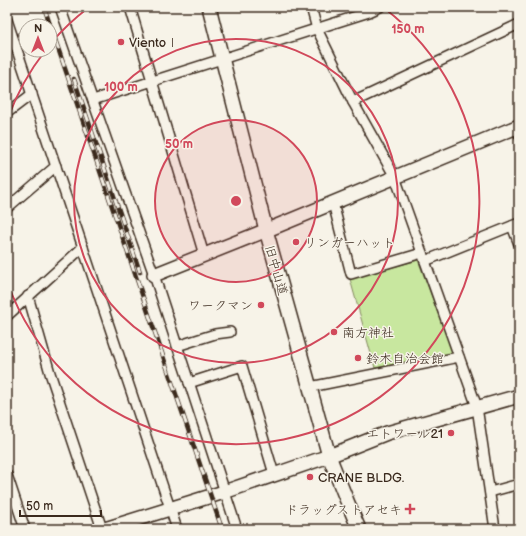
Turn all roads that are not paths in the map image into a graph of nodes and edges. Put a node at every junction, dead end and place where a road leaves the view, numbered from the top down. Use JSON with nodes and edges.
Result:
{"nodes":[{"id":1,"x":60,"y":7,"type":"edge"},
{"id":2,"x":130,"y":7,"type":"edge"},
{"id":3,"x":209,"y":7,"type":"edge"},
{"id":4,"x":311,"y":7,"type":"edge"},
{"id":5,"x":380,"y":7,"type":"edge"},
{"id":6,"x":7,"y":21,"type":"edge"},
{"id":7,"x":519,"y":24,"type":"edge"},
{"id":8,"x":317,"y":29,"type":"junction"},
{"id":9,"x":223,"y":59,"type":"junction"},
{"id":10,"x":152,"y":81,"type":"junction"},
{"id":11,"x":32,"y":94,"type":"junction"},
{"id":12,"x":93,"y":100,"type":"junction"},
{"id":13,"x":353,"y":102,"type":"junction"},
{"id":14,"x":7,"y":113,"type":"edge"},
{"id":15,"x":518,"y":131,"type":"edge"},
{"id":16,"x":56,"y":166,"type":"junction"},
{"id":17,"x":395,"y":177,"type":"junction"},
{"id":18,"x":332,"y":203,"type":"junction"},
{"id":19,"x":7,"y":208,"type":"edge"},
{"id":20,"x":516,"y":225,"type":"edge"},
{"id":21,"x":266,"y":230,"type":"junction"},
{"id":22,"x":519,"y":244,"type":"edge"},
{"id":23,"x":83,"y":247,"type":"junction"},
{"id":24,"x":204,"y":255,"type":"junction"},
{"id":25,"x":423,"y":257,"type":"junction"},
{"id":26,"x":154,"y":275,"type":"junction"},
{"id":27,"x":28,"y":296,"type":"junction"},
{"id":28,"x":7,"y":316,"type":"edge"},
{"id":29,"x":230,"y":332,"type":"dead end"},
{"id":30,"x":177,"y":346,"type":"junction"},
{"id":31,"x":459,"y":357,"type":"junction"},
{"id":32,"x":189,"y":383,"type":"junction"},
{"id":33,"x":310,"y":387,"type":"junction"},
{"id":34,"x":519,"y":396,"type":"edge"},
{"id":35,"x":477,"y":408,"type":"junction"},
{"id":36,"x":329,"y":456,"type":"junction"},
{"id":37,"x":274,"y":474,"type":"junction"},
{"id":38,"x":7,"y":475,"type":"edge"},
{"id":39,"x":519,"y":484,"type":"edge"},
{"id":40,"x":224,"y":492,"type":"junction"},
{"id":41,"x":490,"y":492,"type":"junction"},
{"id":42,"x":169,"y":509,"type":"junction"},
{"id":43,"x":25,"y":529,"type":"edge"},
{"id":44,"x":104,"y":529,"type":"edge"},
{"id":45,"x":177,"y":529,"type":"edge"},
{"id":46,"x":236,"y":529,"type":"edge"},
{"id":47,"x":359,"y":529,"type":"edge"},
{"id":48,"x":495,"y":529,"type":"edge"}],
"edges":[{"from":1,"to":12,"type":"street"},
{"from":2,"to":10,"type":"street"},
{"from":3,"to":9,"type":"street","name":"旧中山道"},
{"from":4,"to":8,"type":"street"},
{"from":5,"to":8,"type":"street"},
{"from":6,"to":11,"type":"street"},
{"from":7,"to":13,"type":"street"},
{"from":8,"to":9,"type":"street"},
{"from":8,"to":13,"type":"street"},
{"from":9,"to":10,"type":"street"},
{"from":9,"to":21,"type":"street","name":"旧中山道"},
{"from":10,"to":12,"type":"street"},
{"from":10,"to":24,"type":"street"},
{"from":11,"to":14,"type":"street"},
{"from":11,"to":16,"type":"street"},
{"from":12,"to":26,"type":"street"},
{"from":13,"to":17,"type":"street"},
{"from":15,"to":17,"type":"street"},
{"from":16,"to":19,"type":"street"},
{"from":16,"to":23,"type":"street"},
{"from":17,"to":18,"type":"street"},
{"from":17,"to":25,"type":"street"},
{"from":18,"to":21,"type":"street"},
{"from":18,"to":25,"type":"street"},
{"from":20,"to":22,"type":"street"},
{"from":20,"to":25,"type":"street"},
{"from":21,"to":24,"type":"street"},
{"from":21,"to":33,"type":"street","name":"旧中山道"},
{"from":23,"to":27,"type":"street"},
{"from":23,"to":42,"type":"street"},
{"from":24,"to":26,"type":"street"},
{"from":25,"to":31,"type":"street"},
{"from":26,"to":30,"type":"street"},
{"from":27,"to":28,"type":"street"},
{"from":27,"to":44,"type":"street"},
{"from":29,"to":30,"type":"street"},
{"from":30,"to":32,"type":"street"},
{"from":31,"to":33,"type":"street"},
{"from":31,"to":35,"type":"street"},
{"from":32,"to":37,"type":"street"},
{"from":32,"to":40,"type":"street"},
{"from":33,"to":36,"type":"street","name":"旧中山道"},
{"from":34,"to":35,"type":"street"},
{"from":35,"to":36,"type":"street"},
{"from":35,"to":41,"type":"street"},
{"from":36,"to":37,"type":"street"},
{"from":36,"to":47,"type":"street","name":"旧中山道"},
{"from":37,"to":40,"type":"street"},
{"from":38,"to":43,"type":"street"},
{"from":39,"to":41,"type":"street"},
{"from":40,"to":42,"type":"street"},
{"from":40,"to":46,"type":"street"},
{"from":41,"to":48,"type":"street"},
{"from":42,"to":44,"type":"street"},
{"from":42,"to":45,"type":"street"}]}
